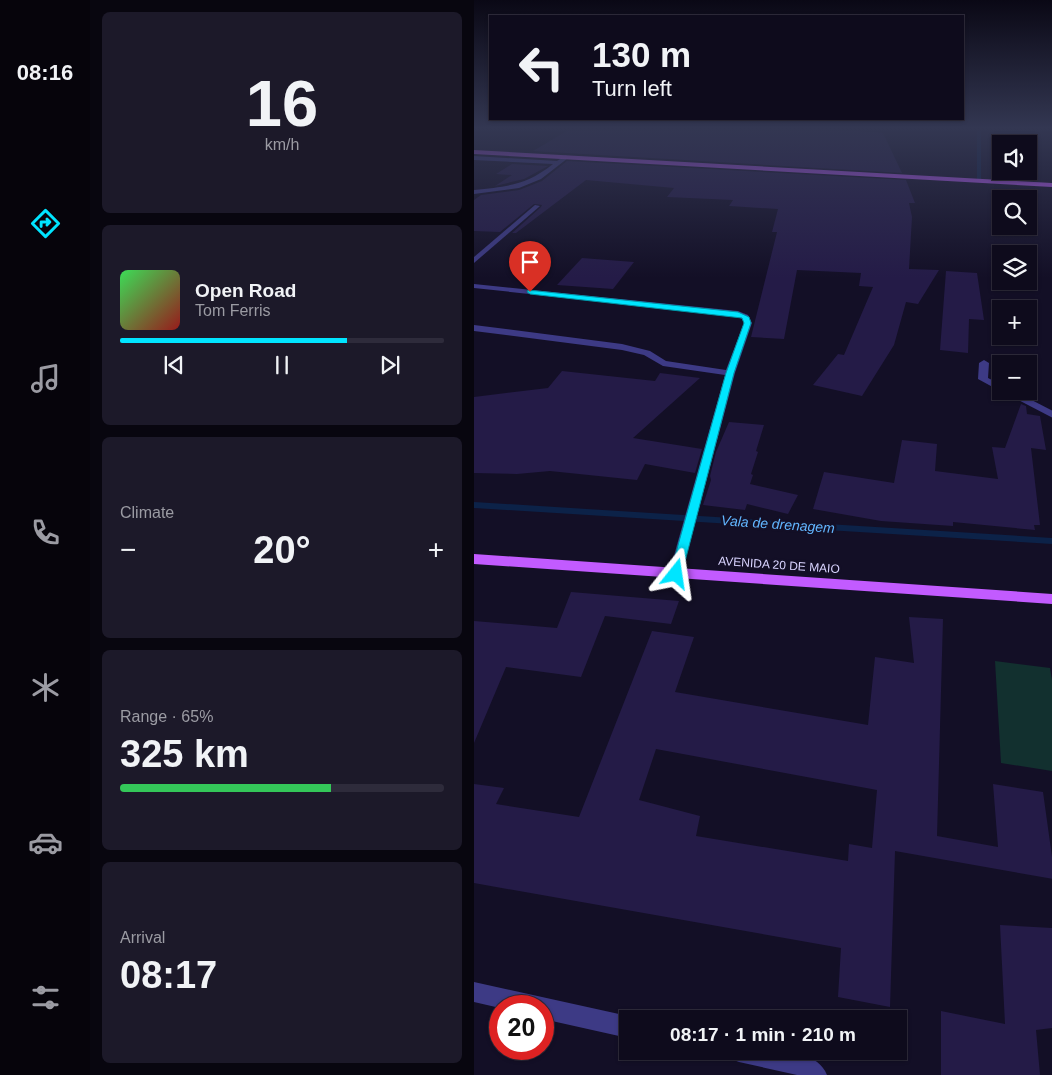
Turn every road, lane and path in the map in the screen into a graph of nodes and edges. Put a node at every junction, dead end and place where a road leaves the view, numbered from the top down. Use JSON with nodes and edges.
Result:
{"nodes":[{"id":1,"x":539,"y":178,"type":"edge"},
{"id":2,"x":921,"y":178,"type":"edge"},
{"id":3,"x":1052,"y":186,"type":"edge"},
{"id":4,"x":474,"y":192,"type":"edge"},
{"id":5,"x":538,"y":206,"type":"dead end"},
{"id":6,"x":474,"y":261,"type":"edge"},
{"id":7,"x":474,"y":286,"type":"edge"},
{"id":8,"x":474,"y":328,"type":"edge"},
{"id":9,"x":984,"y":363,"type":"dead end"},
{"id":10,"x":730,"y":373,"type":"junction"},
{"id":11,"x":992,"y":384,"type":"edge"},
{"id":12,"x":1023,"y":400,"type":"edge"},
{"id":13,"x":1052,"y":415,"type":"edge"},
{"id":14,"x":474,"y":559,"type":"edge"},
{"id":15,"x":676,"y":574,"type":"junction"},
{"id":16,"x":1052,"y":599,"type":"edge"},
{"id":17,"x":474,"y":992,"type":"edge"},
{"id":18,"x":489,"y":995,"type":"edge"},
{"id":19,"x":554,"y":1010,"type":"edge"},
{"id":20,"x":619,"y":1024,"type":"edge"},
{"id":21,"x":780,"y":1060,"type":"edge"},
{"id":22,"x":816,"y":1075,"type":"edge"}],
"edges":[{"from":1,"to":4,"type":"street"},
{"from":2,"to":3,"type":"main road"},
{"from":5,"to":6,"type":"street"},
{"from":7,"to":10,"type":"street"},
{"from":8,"to":10,"type":"street"},
{"from":9,"to":11,"type":"street"},
{"from":10,"to":15,"type":"street"},
{"from":12,"to":13,"type":"street"},
{"from":14,"to":15,"type":"main road","name":"AVENIDA 20 DE MAIO"},
{"from":15,"to":16,"type":"main road","name":"AVENIDA 20 DE MAIO"},
{"from":17,"to":18,"type":"street"},
{"from":19,"to":20,"type":"street"},
{"from":21,"to":22,"type":"street"}]}
